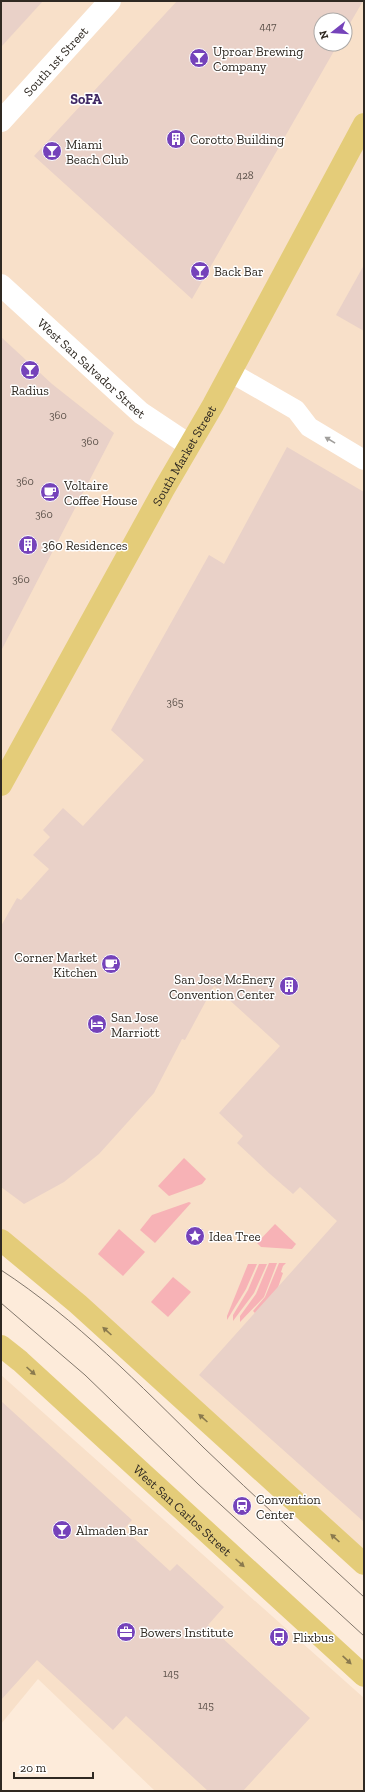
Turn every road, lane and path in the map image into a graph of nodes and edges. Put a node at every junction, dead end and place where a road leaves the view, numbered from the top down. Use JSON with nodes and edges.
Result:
{"nodes":[{"id":1,"x":110,"y":1,"type":"edge"},
{"id":2,"x":1,"y":121,"type":"edge"},
{"id":3,"x":364,"y":124,"type":"edge"},
{"id":4,"x":1,"y":285,"type":"edge"},
{"id":5,"x":230,"y":372,"type":"junction"},
{"id":6,"x":189,"y":445,"type":"junction"},
{"id":7,"x":364,"y":460,"type":"edge"},
{"id":8,"x":1,"y":785,"type":"edge"},
{"id":9,"x":1,"y":1240,"type":"edge"},
{"id":10,"x":1,"y":1346,"type":"edge"},
{"id":11,"x":364,"y":1564,"type":"edge"},
{"id":12,"x":364,"y":1676,"type":"edge"}],
"edges":[{"from":1,"to":2,"type":"street","name":"South 1st Street"},
{"from":3,"to":5,"type":"main road","name":"South Market Street"},
{"from":4,"to":6,"type":"street","name":"West San Salvador Street"},
{"from":5,"to":6,"type":"main road","name":"South Market Street"},
{"from":7,"to":5,"type":"street","one_way":true},
{"from":6,"to":8,"type":"main road","name":"South Market Street"},
{"from":11,"to":9,"type":"main road","one_way":true},
{"from":10,"to":12,"type":"main road","name":"West San Carlos Street","one_way":true}]}
